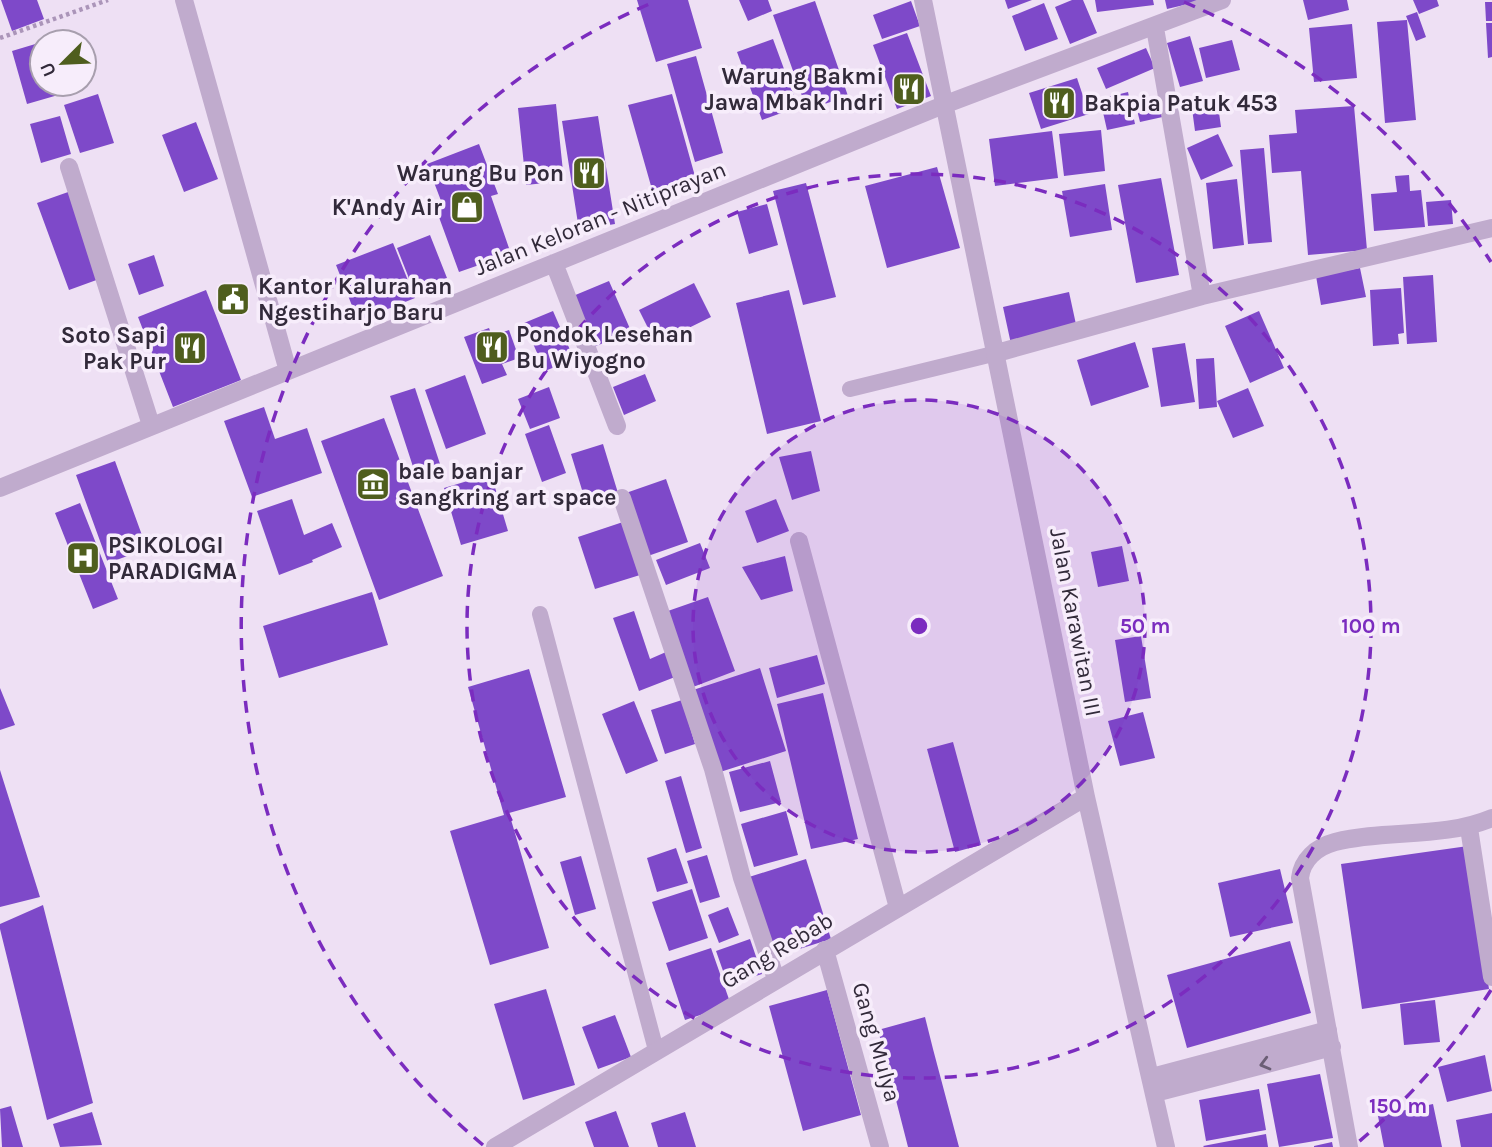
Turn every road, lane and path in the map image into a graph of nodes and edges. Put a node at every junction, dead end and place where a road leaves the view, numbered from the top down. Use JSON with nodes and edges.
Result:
{"nodes":[{"id":1,"x":108,"y":0,"type":"edge"},
{"id":2,"x":184,"y":0,"type":"edge"},
{"id":3,"x":923,"y":0,"type":"edge"},
{"id":4,"x":1222,"y":0,"type":"edge"},
{"id":5,"x":1155,"y":28,"type":"junction"},
{"id":6,"x":0,"y":38,"type":"edge"},
{"id":7,"x":946,"y":104,"type":"junction"},
{"id":8,"x":69,"y":167,"type":"dead end"},
{"id":9,"x":1492,"y":228,"type":"edge"},
{"id":10,"x":554,"y":263,"type":"junction"},
{"id":11,"x":1202,"y":296,"type":"junction"},
{"id":12,"x":997,"y":353,"type":"junction"},
{"id":13,"x":288,"y":371,"type":"junction"},
{"id":14,"x":849,"y":389,"type":"dead end"},
{"id":15,"x":151,"y":425,"type":"junction"},
{"id":16,"x":617,"y":426,"type":"dead end"},
{"id":17,"x":0,"y":488,"type":"edge"},
{"id":18,"x":622,"y":498,"type":"dead end"},
{"id":19,"x":799,"y":541,"type":"dead end"},
{"id":20,"x":540,"y":614,"type":"dead end"},
{"id":21,"x":1086,"y":797,"type":"junction"},
{"id":22,"x":1492,"y":818,"type":"edge"},
{"id":23,"x":1469,"y":828,"type":"junction"},
{"id":24,"x":898,"y":908,"type":"junction"},
{"id":25,"x":825,"y":950,"type":"junction"},
{"id":26,"x":1492,"y":977,"type":"edge"},
{"id":27,"x":776,"y":979,"type":"junction"},
{"id":28,"x":1330,"y":1038,"type":"junction"},
{"id":29,"x":656,"y":1050,"type":"junction"},
{"id":30,"x":1153,"y":1085,"type":"junction"},
{"id":31,"x":495,"y":1147,"type":"edge"},
{"id":32,"x":880,"y":1147,"type":"edge"},
{"id":33,"x":1166,"y":1147,"type":"edge"},
{"id":34,"x":1349,"y":1147,"type":"edge"}],
"edges":[{"from":1,"to":6,"type":"path"},
{"from":2,"to":13,"type":"street"},
{"from":3,"to":7,"type":"street","name":"Jalan Karawitan III"},
{"from":4,"to":5,"type":"street","name":"Jalan Keloran - Nitiprayan"},
{"from":5,"to":7,"type":"street","name":"Jalan Keloran - Nitiprayan"},
{"from":5,"to":11,"type":"street"},
{"from":7,"to":10,"type":"street","name":"Jalan Keloran - Nitiprayan"},
{"from":7,"to":12,"type":"street","name":"Jalan Karawitan III"},
{"from":8,"to":15,"type":"street"},
{"from":9,"to":11,"type":"street"},
{"from":10,"to":13,"type":"street","name":"Jalan Keloran - Nitiprayan"},
{"from":10,"to":16,"type":"street"},
{"from":11,"to":12,"type":"street"},
{"from":12,"to":14,"type":"lane"},
{"from":12,"to":21,"type":"street","name":"Jalan Karawitan III"},
{"from":13,"to":15,"type":"street","name":"Jalan Keloran - Nitiprayan"},
{"from":15,"to":17,"type":"street","name":"Jalan Keloran - Nitiprayan"},
{"from":18,"to":27,"type":"street"},
{"from":19,"to":24,"type":"street"},
{"from":20,"to":29,"type":"lane"},
{"from":21,"to":24,"type":"street","name":"Gang Rebab"},
{"from":21,"to":30,"type":"street","name":"Jalan Karawitan III"},
{"from":22,"to":23,"type":"street"},
{"from":23,"to":26,"type":"street"},
{"from":23,"to":28,"type":"street"},
{"from":24,"to":25,"type":"street","name":"Gang Rebab"},
{"from":25,"to":27,"type":"street","name":"Gang Rebab"},
{"from":25,"to":32,"type":"street","name":"Gang Mulya"},
{"from":27,"to":29,"type":"street","name":"Gang Rebab"},
{"from":28,"to":30,"type":"street"},
{"from":28,"to":34,"type":"street"},
{"from":29,"to":31,"type":"street","name":"Gang Rebab"},
{"from":30,"to":33,"type":"street","name":"Jalan Karawitan III"}]}
